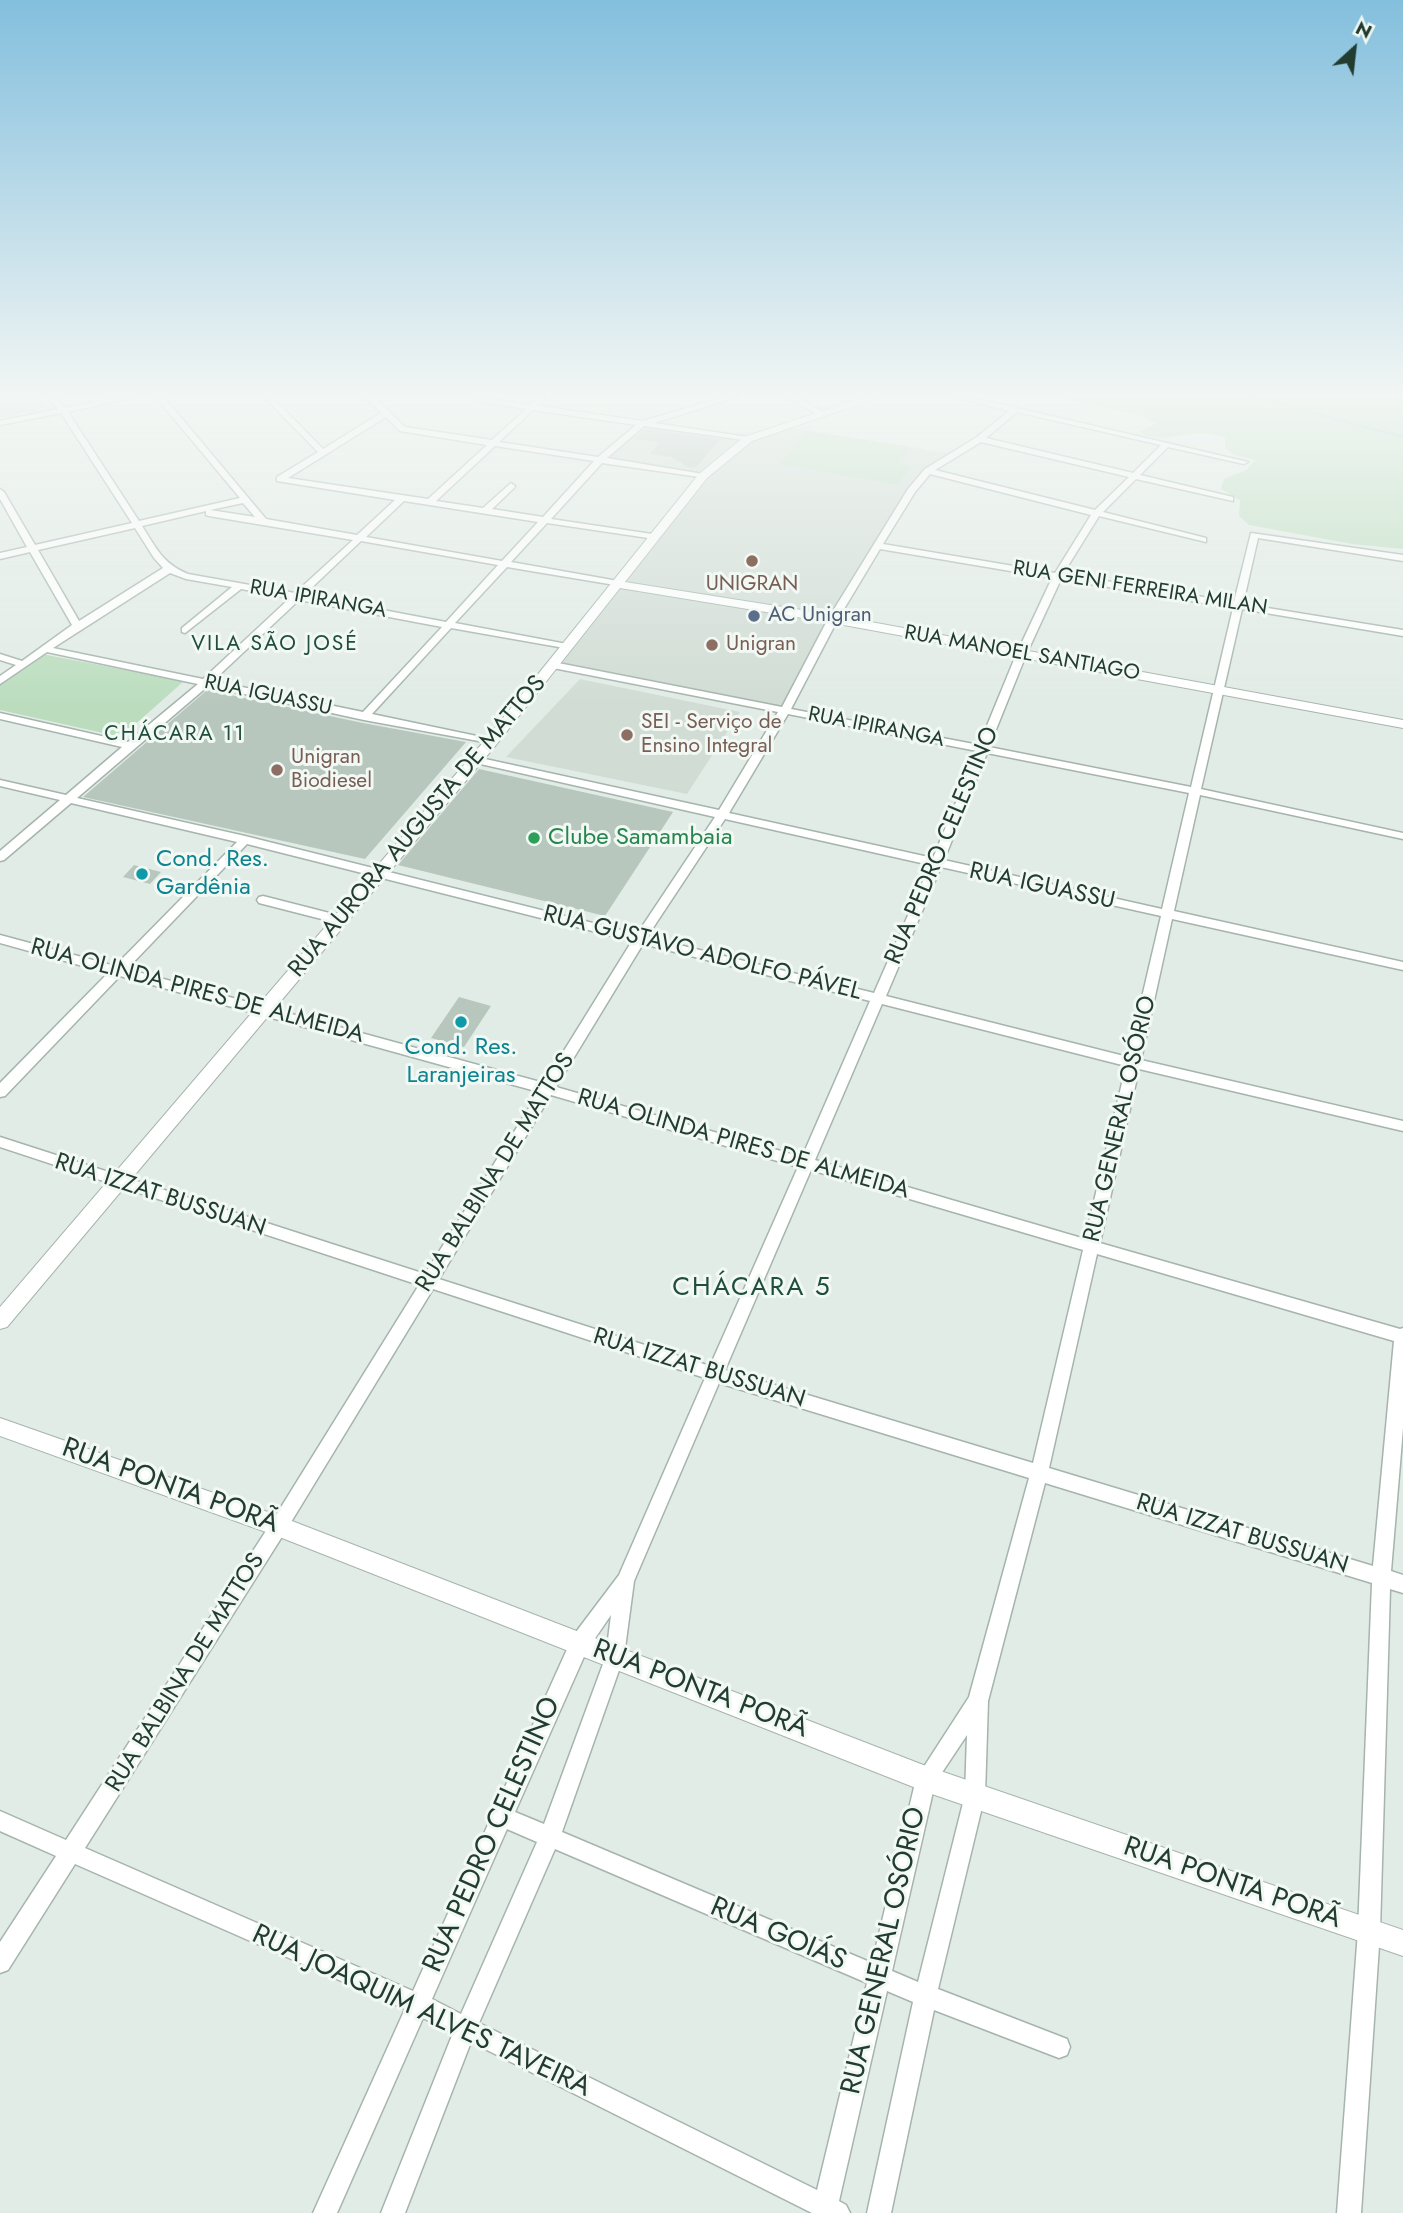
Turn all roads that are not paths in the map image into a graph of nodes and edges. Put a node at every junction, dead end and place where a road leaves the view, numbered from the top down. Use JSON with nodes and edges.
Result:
{"nodes":[{"id":1,"x":4,"y":499,"type":"edge"},
{"id":2,"x":121,"y":499,"type":"edge"},
{"id":3,"x":401,"y":499,"type":"edge"},
{"id":4,"x":411,"y":499,"type":"edge"},
{"id":5,"x":433,"y":499,"type":"edge"},
{"id":6,"x":497,"y":499,"type":"edge"},
{"id":7,"x":564,"y":499,"type":"edge"},
{"id":8,"x":684,"y":499,"type":"edge"},
{"id":9,"x":906,"y":499,"type":"edge"},
{"id":10,"x":1038,"y":499,"type":"edge"},
{"id":11,"x":1112,"y":499,"type":"edge"},
{"id":12,"x":244,"y":500,"type":"joint"},
{"id":13,"x":430,"y":502,"type":"junction"},
{"id":14,"x":486,"y":510,"type":"junction"},
{"id":15,"x":201,"y":512,"type":"junction"},
{"id":16,"x":1096,"y":514,"type":"junction"},
{"id":17,"x":545,"y":520,"type":"junction"},
{"id":18,"x":263,"y":521,"type":"junction"},
{"id":19,"x":138,"y":525,"type":"junction"},
{"id":20,"x":652,"y":537,"type":"junction"},
{"id":21,"x":358,"y":538,"type":"junction"},
{"id":22,"x":1203,"y":540,"type":"dead end"},
{"id":23,"x":877,"y":546,"type":"junction"},
{"id":24,"x":33,"y":549,"type":"junction"},
{"id":25,"x":0,"y":556,"type":"edge"},
{"id":26,"x":1403,"y":558,"type":"edge"},
{"id":27,"x":505,"y":564,"type":"junction"},
{"id":28,"x":169,"y":569,"type":"junction"},
{"id":29,"x":1058,"y":575,"type":"junction"},
{"id":30,"x":618,"y":584,"type":"junction"},
{"id":31,"x":239,"y":586,"type":"junction"},
{"id":32,"x":299,"y":596,"type":"junction"},
{"id":33,"x":1238,"y":605,"type":"junction"},
{"id":34,"x":833,"y":619,"type":"junction"},
{"id":35,"x":448,"y":623,"type":"junction"},
{"id":36,"x":77,"y":626,"type":"junction"},
{"id":37,"x":185,"y":630,"type":"dead end"},
{"id":38,"x":1403,"y":633,"type":"edge"},
{"id":39,"x":567,"y":647,"type":"junction"},
{"id":40,"x":45,"y":649,"type":"junction"},
{"id":41,"x":1021,"y":655,"type":"junction"},
{"id":42,"x":0,"y":657,"type":"edge"},
{"id":43,"x":23,"y":664,"type":"junction"},
{"id":44,"x":554,"y":665,"type":"junction"},
{"id":45,"x":0,"y":681,"type":"edge"},
{"id":46,"x":205,"y":683,"type":"junction"},
{"id":47,"x":1219,"y":690,"type":"junction"},
{"id":48,"x":785,"y":710,"type":"junction"},
{"id":49,"x":0,"y":716,"type":"edge"},
{"id":50,"x":364,"y":717,"type":"junction"},
{"id":51,"x":1403,"y":724,"type":"edge"},
{"id":52,"x":491,"y":742,"type":"junction"},
{"id":53,"x":130,"y":746,"type":"junction"},
{"id":54,"x":983,"y":750,"type":"junction"},
{"id":55,"x":476,"y":760,"type":"junction"},
{"id":56,"x":0,"y":783,"type":"edge"},
{"id":57,"x":1196,"y":791,"type":"junction"},
{"id":58,"x":66,"y":799,"type":"junction"},
{"id":59,"x":721,"y":816,"type":"junction"},
{"id":60,"x":1403,"y":836,"type":"edge"},
{"id":61,"x":246,"y":840,"type":"junction"},
{"id":62,"x":0,"y":857,"type":"edge"},
{"id":63,"x":937,"y":863,"type":"junction"},
{"id":64,"x":377,"y":873,"type":"junction"},
{"id":65,"x":263,"y":900,"type":"dead end"},
{"id":66,"x":1168,"y":914,"type":"junction"},
{"id":67,"x":341,"y":920,"type":"junction"},
{"id":68,"x":641,"y":937,"type":"junction"},
{"id":69,"x":0,"y":939,"type":"edge"},
{"id":70,"x":1403,"y":966,"type":"edge"},
{"id":71,"x":118,"y":971,"type":"junction"},
{"id":72,"x":878,"y":999,"type":"junction"},
{"id":73,"x":265,"y":1010,"type":"junction"},
{"id":74,"x":1134,"y":1063,"type":"junction"},
{"id":75,"x":547,"y":1089,"type":"junction"},
{"id":76,"x":0,"y":1092,"type":"edge"},
{"id":77,"x":1403,"y":1126,"type":"edge"},
{"id":78,"x":0,"y":1142,"type":"edge"},
{"id":79,"x":807,"y":1163,"type":"junction"},
{"id":80,"x":119,"y":1183,"type":"junction"},
{"id":81,"x":1092,"y":1244,"type":"junction"},
{"id":82,"x":427,"y":1284,"type":"junction"},
{"id":83,"x":0,"y":1321,"type":"edge"},
{"id":84,"x":1403,"y":1336,"type":"edge"},
{"id":85,"x":713,"y":1374,"type":"junction"},
{"id":86,"x":0,"y":1427,"type":"edge"},
{"id":87,"x":1039,"y":1474,"type":"junction"},
{"id":88,"x":279,"y":1526,"type":"junction"},
{"id":89,"x":1381,"y":1577,"type":"junction"},
{"id":90,"x":625,"y":1581,"type":"junction"},
{"id":91,"x":1403,"y":1584,"type":"edge"},
{"id":92,"x":580,"y":1643,"type":"junction"},
{"id":93,"x":615,"y":1656,"type":"junction"},
{"id":94,"x":978,"y":1702,"type":"junction"},
{"id":95,"x":926,"y":1779,"type":"junction"},
{"id":96,"x":975,"y":1795,"type":"junction"},
{"id":97,"x":501,"y":1816,"type":"junction"},
{"id":98,"x":0,"y":1821,"type":"edge"},
{"id":99,"x":549,"y":1839,"type":"junction"},
{"id":100,"x":71,"y":1853,"type":"junction"},
{"id":101,"x":1369,"y":1931,"type":"junction"},
{"id":102,"x":1403,"y":1943,"type":"edge"},
{"id":103,"x":0,"y":1962,"type":"edge"},
{"id":104,"x":878,"y":1977,"type":"junction"},
{"id":105,"x":926,"y":1994,"type":"junction"},
{"id":106,"x":418,"y":2004,"type":"junction"},
{"id":107,"x":466,"y":2031,"type":"junction"},
{"id":108,"x":1059,"y":2047,"type":"dead end"},
{"id":109,"x":1353,"y":2205,"type":"edge"},
{"id":110,"x":829,"y":2211,"type":"edge"},
{"id":111,"x":325,"y":2213,"type":"edge"},
{"id":112,"x":393,"y":2213,"type":"edge"},
{"id":113,"x":879,"y":2213,"type":"edge"}],
"edges":[{"from":1,"to":24,"type":"street"},
{"from":2,"to":19,"type":"street"},
{"from":3,"to":21,"type":"street"},
{"from":4,"to":13,"type":"street"},
{"from":5,"to":13,"type":"street"},
{"from":6,"to":14,"type":"street"},
{"from":7,"to":17,"type":"street"},
{"from":8,"to":20,"type":"street","name":"RUA AURORA AUGUSTA DE MATTOS"},
{"from":9,"to":23,"type":"street","name":"RUA BALBINA DE MATTOS"},
{"from":10,"to":16,"type":"street"},
{"from":11,"to":16,"type":"street","name":"RUA PEDRO CELESTINO"},
{"from":12,"to":15,"type":"street"},
{"from":12,"to":18,"type":"street"},
{"from":13,"to":14,"type":"street"},
{"from":14,"to":17,"type":"street"},
{"from":15,"to":18,"type":"street","name":"RUA MANOEL SANTIAGO"},
{"from":15,"to":19,"type":"street"},
{"from":16,"to":22,"type":"street"},
{"from":16,"to":29,"type":"street","name":"RUA PEDRO CELESTINO"},
{"from":17,"to":20,"type":"street"},
{"from":17,"to":27,"type":"street"},
{"from":18,"to":21,"type":"street","name":"RUA MANOEL SANTIAGO"},
{"from":19,"to":24,"type":"street"},
{"from":19,"to":28,"type":"street"},
{"from":20,"to":30,"type":"street","name":"RUA AURORA AUGUSTA DE MATTOS"},
{"from":21,"to":27,"type":"street","name":"RUA MANOEL SANTIAGO"},
{"from":21,"to":32,"type":"street"},
{"from":23,"to":29,"type":"street","name":"RUA GENI FERREIRA MILAN"},
{"from":23,"to":34,"type":"street","name":"RUA BALBINA DE MATTOS"},
{"from":24,"to":25,"type":"street"},
{"from":24,"to":36,"type":"street"},
{"from":26,"to":33,"type":"street","name":"RUA GENERAL OSÓRIO"},
{"from":27,"to":30,"type":"street","name":"RUA MANOEL SANTIAGO"},
{"from":27,"to":35,"type":"street"},
{"from":28,"to":31,"type":"street","name":"RUA IPIRANGA"},
{"from":28,"to":36,"type":"street"},
{"from":29,"to":33,"type":"street","name":"RUA GENI FERREIRA MILAN"},
{"from":29,"to":41,"type":"street","name":"RUA PEDRO CELESTINO"},
{"from":30,"to":34,"type":"street","name":"RUA MANOEL SANTIAGO"},
{"from":30,"to":39,"type":"street","name":"RUA AURORA AUGUSTA DE MATTOS"},
{"from":31,"to":32,"type":"street","name":"RUA IPIRANGA"},
{"from":31,"to":37,"type":"street"},
{"from":32,"to":35,"type":"street","name":"RUA IPIRANGA"},
{"from":32,"to":46,"type":"street"},
{"from":33,"to":38,"type":"street","name":"RUA GENI FERREIRA MILAN"},
{"from":33,"to":47,"type":"street","name":"RUA GENERAL OSÓRIO"},
{"from":34,"to":41,"type":"street","name":"RUA MANOEL SANTIAGO"},
{"from":34,"to":48,"type":"street","name":"RUA BALBINA DE MATTOS"},
{"from":35,"to":39,"type":"street","name":"RUA IPIRANGA"},
{"from":35,"to":50,"type":"street"},
{"from":36,"to":40,"type":"street"},
{"from":39,"to":44,"type":"street","name":"RUA AURORA AUGUSTA DE MATTOS"},
{"from":40,"to":43,"type":"street"},
{"from":40,"to":46,"type":"street","name":"RUA IGUASSU"},
{"from":41,"to":47,"type":"street","name":"RUA MANOEL SANTIAGO"},
{"from":41,"to":54,"type":"street","name":"RUA PEDRO CELESTINO"},
{"from":42,"to":43,"type":"street"},
{"from":43,"to":45,"type":"street"},
{"from":44,"to":48,"type":"street","name":"RUA IPIRANGA"},
{"from":44,"to":52,"type":"street","name":"RUA AURORA AUGUSTA DE MATTOS"},
{"from":46,"to":50,"type":"street","name":"RUA IGUASSU"},
{"from":46,"to":53,"type":"street"},
{"from":47,"to":51,"type":"street","name":"RUA MANOEL SANTIAGO"},
{"from":47,"to":57,"type":"street","name":"RUA GENERAL OSÓRIO"},
{"from":48,"to":54,"type":"street","name":"RUA IPIRANGA"},
{"from":48,"to":59,"type":"street","name":"RUA BALBINA DE MATTOS"},
{"from":49,"to":53,"type":"street"},
{"from":50,"to":52,"type":"street","name":"RUA IGUASSU"},
{"from":52,"to":55,"type":"street","name":"RUA AURORA AUGUSTA DE MATTOS"},
{"from":53,"to":58,"type":"street"},
{"from":54,"to":57,"type":"street","name":"RUA IPIRANGA"},
{"from":54,"to":63,"type":"street","name":"RUA PEDRO CELESTINO"},
{"from":55,"to":59,"type":"street","name":"RUA IGUASSU"},
{"from":55,"to":64,"type":"street","name":"RUA AURORA AUGUSTA DE MATTOS"},
{"from":56,"to":58,"type":"street","name":"RUA GUSTAVO ADOLFO PÁVEL"},
{"from":57,"to":60,"type":"street","name":"RUA IPIRANGA"},
{"from":57,"to":66,"type":"street","name":"RUA GENERAL OSÓRIO"},
{"from":58,"to":61,"type":"street","name":"RUA GUSTAVO ADOLFO PÁVEL"},
{"from":58,"to":62,"type":"street"},
{"from":59,"to":63,"type":"street","name":"RUA IGUASSU"},
{"from":59,"to":68,"type":"street","name":"RUA BALBINA DE MATTOS"},
{"from":61,"to":64,"type":"street","name":"RUA GUSTAVO ADOLFO PÁVEL"},
{"from":61,"to":71,"type":"street"},
{"from":63,"to":66,"type":"street","name":"RUA IGUASSU"},
{"from":63,"to":72,"type":"street","name":"RUA PEDRO CELESTINO"},
{"from":64,"to":67,"type":"street","name":"RUA AURORA AUGUSTA DE MATTOS"},
{"from":64,"to":68,"type":"street","name":"RUA GUSTAVO ADOLFO PÁVEL"},
{"from":65,"to":67,"type":"street"},
{"from":66,"to":70,"type":"street","name":"RUA IGUASSU"},
{"from":66,"to":74,"type":"street","name":"RUA GENERAL OSÓRIO"},
{"from":67,"to":73,"type":"street","name":"RUA AURORA AUGUSTA DE MATTOS"},
{"from":68,"to":72,"type":"street","name":"RUA GUSTAVO ADOLFO PÁVEL"},
{"from":68,"to":75,"type":"street","name":"RUA BALBINA DE MATTOS"},
{"from":69,"to":71,"type":"street","name":"RUA OLINDA PIRES DE ALMEIDA"},
{"from":71,"to":73,"type":"street","name":"RUA OLINDA PIRES DE ALMEIDA"},
{"from":71,"to":76,"type":"street"},
{"from":72,"to":74,"type":"street","name":"RUA GUSTAVO ADOLFO PÁVEL"},
{"from":72,"to":79,"type":"street","name":"RUA PEDRO CELESTINO"},
{"from":73,"to":75,"type":"street","name":"RUA OLINDA PIRES DE ALMEIDA"},
{"from":73,"to":80,"type":"street","name":"RUA AURORA AUGUSTA DE MATTOS"},
{"from":74,"to":77,"type":"street","name":"RUA GUSTAVO ADOLFO PÁVEL"},
{"from":74,"to":81,"type":"street","name":"RUA GENERAL OSÓRIO"},
{"from":75,"to":79,"type":"street","name":"RUA OLINDA PIRES DE ALMEIDA"},
{"from":75,"to":82,"type":"street","name":"RUA BALBINA DE MATTOS"},
{"from":78,"to":80,"type":"street","name":"RUA IZZAT BUSSUAN"},
{"from":79,"to":81,"type":"street","name":"RUA OLINDA PIRES DE ALMEIDA"},
{"from":79,"to":85,"type":"street","name":"RUA PEDRO CELESTINO"},
{"from":80,"to":82,"type":"street","name":"RUA IZZAT BUSSUAN"},
{"from":80,"to":83,"type":"street","name":"RUA AURORA AUGUSTA DE MATTOS"},
{"from":81,"to":84,"type":"street","name":"RUA OLINDA PIRES DE ALMEIDA"},
{"from":81,"to":87,"type":"street","name":"RUA GENERAL OSÓRIO"},
{"from":82,"to":85,"type":"street","name":"RUA IZZAT BUSSUAN"},
{"from":82,"to":88,"type":"street","name":"RUA BALBINA DE MATTOS"},
{"from":84,"to":89,"type":"street"},
{"from":85,"to":87,"type":"street","name":"RUA IZZAT BUSSUAN"},
{"from":85,"to":90,"type":"street","name":"RUA PEDRO CELESTINO"},
{"from":86,"to":88,"type":"street","name":"RUA PONTA PORÃ"},
{"from":87,"to":89,"type":"street","name":"RUA IZZAT BUSSUAN"},
{"from":87,"to":94,"type":"street","name":"RUA GENERAL OSÓRIO"},
{"from":88,"to":92,"type":"street","name":"RUA PONTA PORÃ"},
{"from":88,"to":100,"type":"street","name":"RUA BALBINA DE MATTOS"},
{"from":89,"to":91,"type":"street","name":"RUA IZZAT BUSSUAN"},
{"from":89,"to":101,"type":"street"},
{"from":90,"to":92,"type":"street","name":"RUA PEDRO CELESTINO"},
{"from":90,"to":93,"type":"street","name":"RUA PEDRO CELESTINO"},
{"from":92,"to":93,"type":"street","name":"RUA PONTA PORÃ"},
{"from":92,"to":97,"type":"street","name":"RUA PEDRO CELESTINO"},
{"from":93,"to":95,"type":"street","name":"RUA PONTA PORÃ"},
{"from":93,"to":99,"type":"street","name":"RUA PEDRO CELESTINO"},
{"from":94,"to":95,"type":"street","name":"RUA GENERAL OSÓRIO"},
{"from":94,"to":96,"type":"street","name":"RUA GENERAL OSÓRIO"},
{"from":95,"to":96,"type":"street","name":"RUA PONTA PORÃ"},
{"from":95,"to":104,"type":"street","name":"RUA GENERAL OSÓRIO"},
{"from":96,"to":101,"type":"street","name":"RUA PONTA PORÃ"},
{"from":96,"to":105,"type":"street","name":"RUA GENERAL OSÓRIO"},
{"from":97,"to":99,"type":"street","name":"RUA GOIÁS"},
{"from":97,"to":106,"type":"street","name":"RUA PEDRO CELESTINO"},
{"from":98,"to":100,"type":"street","name":"RUA JOAQUIM ALVES TAVEIRA"},
{"from":99,"to":104,"type":"street","name":"RUA GOIÁS"},
{"from":99,"to":107,"type":"street","name":"RUA PEDRO CELESTINO"},
{"from":100,"to":103,"type":"street","name":"RUA BALBINA DE MATTOS"},
{"from":100,"to":106,"type":"street","name":"RUA JOAQUIM ALVES TAVEIRA"},
{"from":101,"to":102,"type":"street","name":"RUA PONTA PORÃ"},
{"from":101,"to":109,"type":"street"},
{"from":104,"to":105,"type":"street","name":"RUA GOIÁS"},
{"from":104,"to":110,"type":"street","name":"RUA GENERAL OSÓRIO"},
{"from":105,"to":108,"type":"street","name":"RUA GOIÁS"},
{"from":105,"to":113,"type":"street","name":"RUA GENERAL OSÓRIO"},
{"from":106,"to":107,"type":"street","name":"RUA JOAQUIM ALVES TAVEIRA"},
{"from":106,"to":111,"type":"street","name":"RUA PEDRO CELESTINO"},
{"from":107,"to":110,"type":"street","name":"RUA JOAQUIM ALVES TAVEIRA"},
{"from":107,"to":112,"type":"street","name":"RUA PEDRO CELESTINO"}]}
